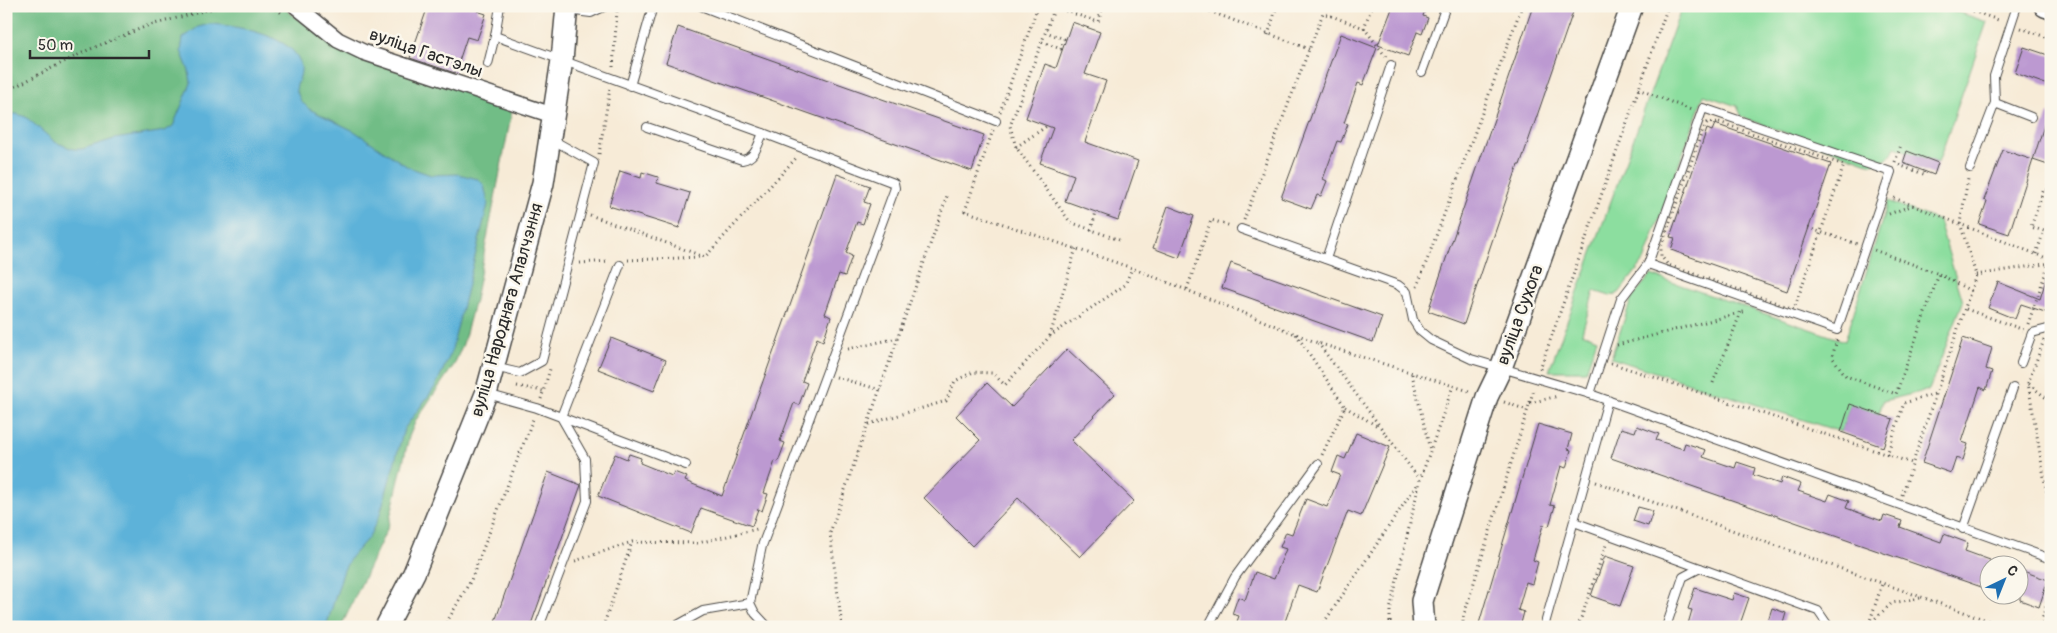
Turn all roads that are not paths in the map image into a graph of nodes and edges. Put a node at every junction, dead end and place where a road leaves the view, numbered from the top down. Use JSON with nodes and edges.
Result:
{"nodes":[{"id":1,"x":296,"y":6,"type":"edge"},
{"id":2,"x":500,"y":6,"type":"edge"},
{"id":3,"x":606,"y":6,"type":"edge"},
{"id":4,"x":654,"y":6,"type":"edge"},
{"id":5,"x":701,"y":6,"type":"edge"},
{"id":6,"x":1446,"y":6,"type":"edge"},
{"id":7,"x":1632,"y":6,"type":"edge"},
{"id":8,"x":2017,"y":6,"type":"edge"},
{"id":9,"x":2045,"y":6,"type":"edge"},
{"id":10,"x":567,"y":8,"type":"edge"},
{"id":11,"x":2051,"y":8,"type":"edge"},
{"id":12,"x":495,"y":36,"type":"junction"},
{"id":13,"x":562,"y":60,"type":"junction"},
{"id":14,"x":488,"y":64,"type":"dead end"},
{"id":15,"x":1391,"y":65,"type":"road end"},
{"id":16,"x":1422,"y":72,"type":"dead end"},
{"id":17,"x":630,"y":86,"type":"junction"},
{"id":18,"x":1994,"y":103,"type":"junction"},
{"id":19,"x":555,"y":116,"type":"junction"},
{"id":20,"x":2030,"y":117,"type":"dead end"},
{"id":21,"x":996,"y":121,"type":"road end"},
{"id":22,"x":647,"y":127,"type":"dead end"},
{"id":23,"x":763,"y":133,"type":"junction"},
{"id":24,"x":551,"y":140,"type":"junction"},
{"id":25,"x":1970,"y":168,"type":"road end"},
{"id":26,"x":1241,"y":230,"type":"road end"},
{"id":27,"x":1326,"y":259,"type":"junction"},
{"id":28,"x":1648,"y":264,"type":"junction"},
{"id":29,"x":620,"y":265,"type":"dead end"},
{"id":30,"x":2051,"y":328,"type":"edge"},
{"id":31,"x":2021,"y":363,"type":"dead end"},
{"id":32,"x":492,"y":367,"type":"junction"},
{"id":33,"x":1502,"y":368,"type":"junction"},
{"id":34,"x":2013,"y":388,"type":"dead end"},
{"id":35,"x":486,"y":394,"type":"junction"},
{"id":36,"x":1590,"y":394,"type":"junction"},
{"id":37,"x":1608,"y":400,"type":"junction"},
{"id":38,"x":561,"y":417,"type":"junction"},
{"id":39,"x":1318,"y":464,"type":"road end"},
{"id":40,"x":686,"y":465,"type":"dead end"},
{"id":41,"x":1574,"y":522,"type":"junction"},
{"id":42,"x":1963,"y":529,"type":"junction"},
{"id":43,"x":2051,"y":559,"type":"edge"},
{"id":44,"x":1700,"y":568,"type":"junction"},
{"id":45,"x":750,"y":603,"type":"junction"},
{"id":46,"x":386,"y":627,"type":"edge"},
{"id":47,"x":539,"y":627,"type":"edge"},
{"id":48,"x":674,"y":627,"type":"edge"},
{"id":49,"x":768,"y":627,"type":"edge"},
{"id":50,"x":1208,"y":627,"type":"edge"},
{"id":51,"x":1424,"y":627,"type":"edge"},
{"id":52,"x":1544,"y":627,"type":"edge"},
{"id":53,"x":1666,"y":627,"type":"edge"},
{"id":54,"x":1830,"y":627,"type":"edge"}],
"edges":[{"from":1,"to":19,"type":"street","name":"вуліца Гастэлы"},
{"from":2,"to":12,"type":"lane"},
{"from":3,"to":10,"type":"lane"},
{"from":4,"to":17,"type":"lane"},
{"from":5,"to":21,"type":"lane"},
{"from":6,"to":16,"type":"lane"},
{"from":7,"to":33,"type":"street","name":"вуліца Сухога"},
{"from":8,"to":18,"type":"lane"},
{"from":9,"to":11,"type":"street"},
{"from":10,"to":13,"type":"street","name":"вуліца Народнага Апалчэння"},
{"from":12,"to":13,"type":"lane"},
{"from":12,"to":14,"type":"lane"},
{"from":13,"to":17,"type":"lane"},
{"from":13,"to":19,"type":"street","name":"вуліца Народнага Апалчэння"},
{"from":15,"to":27,"type":"lane"},
{"from":17,"to":23,"type":"lane"},
{"from":18,"to":20,"type":"lane"},
{"from":18,"to":25,"type":"lane"},
{"from":19,"to":24,"type":"street","name":"вуліца Народнага Апалчэння"},
{"from":22,"to":23,"type":"lane"},
{"from":23,"to":45,"type":"lane"},
{"from":24,"to":32,"type":"street","name":"вуліца Народнага Апалчэння"},
{"from":24,"to":32,"type":"lane"},
{"from":26,"to":27,"type":"lane"},
{"from":27,"to":33,"type":"lane"},
{"from":28,"to":28,"type":"lane"},
{"from":28,"to":36,"type":"lane"},
{"from":29,"to":38,"type":"lane"},
{"from":30,"to":31,"type":"lane"},
{"from":32,"to":35,"type":"street","name":"вуліца Народнага Апалчэння"},
{"from":33,"to":36,"type":"lane"},
{"from":33,"to":51,"type":"street","name":"вуліца Сухога"},
{"from":34,"to":42,"type":"lane"},
{"from":35,"to":38,"type":"lane"},
{"from":35,"to":46,"type":"street","name":"вуліца Народнага Апалчэння"},
{"from":36,"to":37,"type":"lane"},
{"from":37,"to":41,"type":"lane"},
{"from":37,"to":42,"type":"lane"},
{"from":38,"to":40,"type":"lane"},
{"from":38,"to":47,"type":"lane"},
{"from":39,"to":50,"type":"lane"},
{"from":41,"to":44,"type":"lane"},
{"from":41,"to":52,"type":"lane"},
{"from":42,"to":43,"type":"lane"},
{"from":44,"to":53,"type":"lane"},
{"from":44,"to":54,"type":"lane"},
{"from":45,"to":48,"type":"lane"},
{"from":45,"to":49,"type":"lane"}]}
